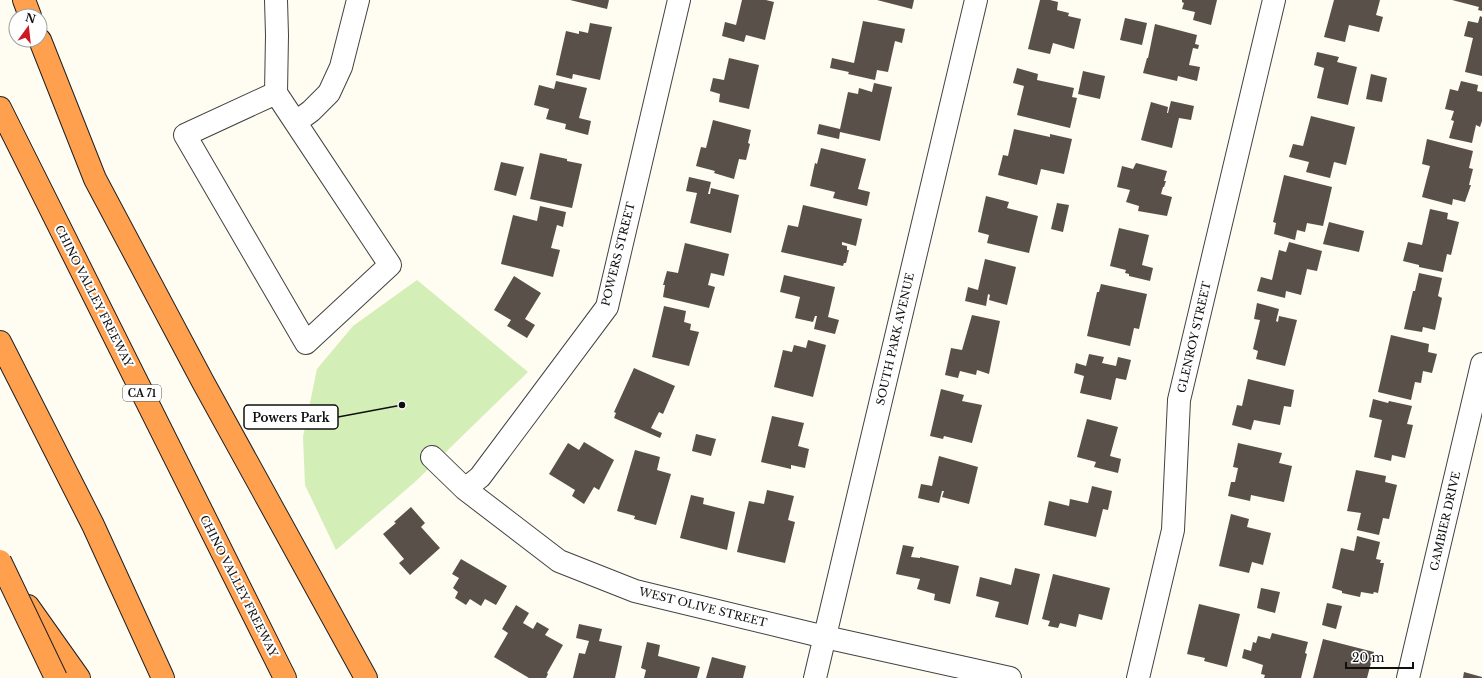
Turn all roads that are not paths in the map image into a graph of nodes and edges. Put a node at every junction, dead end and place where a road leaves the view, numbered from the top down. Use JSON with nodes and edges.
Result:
{"nodes":[{"id":1,"x":276,"y":0,"type":"edge"},
{"id":2,"x":358,"y":0,"type":"edge"},
{"id":3,"x":679,"y":0,"type":"edge"},
{"id":4,"x":976,"y":0,"type":"edge"},
{"id":5,"x":1274,"y":0,"type":"edge"},
{"id":6,"x":43,"y":48,"type":"edge"},
{"id":7,"x":276,"y":93,"type":"junction"},
{"id":8,"x":0,"y":108,"type":"edge"},
{"id":9,"x":296,"y":122,"type":"junction"},
{"id":10,"x":0,"y":342,"type":"edge"},
{"id":11,"x":1482,"y":364,"type":"edge"},
{"id":12,"x":432,"y":457,"type":"dead end"},
{"id":13,"x":465,"y":489,"type":"junction"},
{"id":14,"x":0,"y":561,"type":"edge"},
{"id":15,"x":0,"y":566,"type":"edge"},
{"id":16,"x":825,"y":637,"type":"junction"},
{"id":17,"x":56,"y":678,"type":"edge"},
{"id":18,"x":79,"y":678,"type":"edge"},
{"id":19,"x":163,"y":678,"type":"edge"},
{"id":20,"x":285,"y":678,"type":"edge"},
{"id":21,"x":366,"y":678,"type":"edge"},
{"id":22,"x":815,"y":678,"type":"edge"},
{"id":23,"x":1010,"y":678,"type":"edge"},
{"id":24,"x":1138,"y":678,"type":"edge"},
{"id":25,"x":1408,"y":678,"type":"edge"}],
"edges":[{"from":1,"to":7,"type":"street"},
{"from":2,"to":9,"type":"street"},
{"from":3,"to":13,"type":"street","name":"POWERS STREET"},
{"from":4,"to":16,"type":"street","name":"SOUTH PARK AVENUE"},
{"from":5,"to":24,"type":"street","name":"GLENROY STREET"},
{"from":6,"to":21,"type":"highway"},
{"from":7,"to":9,"type":"street"},
{"from":7,"to":9,"type":"street"},
{"from":8,"to":20,"type":"highway","name":"CHINO VALLEY FREEWAY","number":"CA 71"},
{"from":10,"to":19,"type":"highway"},
{"from":11,"to":25,"type":"street","name":"GAMBIER DRIVE"},
{"from":12,"to":13,"type":"street","name":"WEST OLIVE STREET"},
{"from":13,"to":16,"type":"street","name":"WEST OLIVE STREET"},
{"from":14,"to":17,"type":"highway","bridge":true},
{"from":15,"to":18,"type":"highway"},
{"from":16,"to":22,"type":"street","name":"SOUTH PARK AVENUE"},
{"from":16,"to":23,"type":"street","name":"WEST OLIVE STREET"}]}
